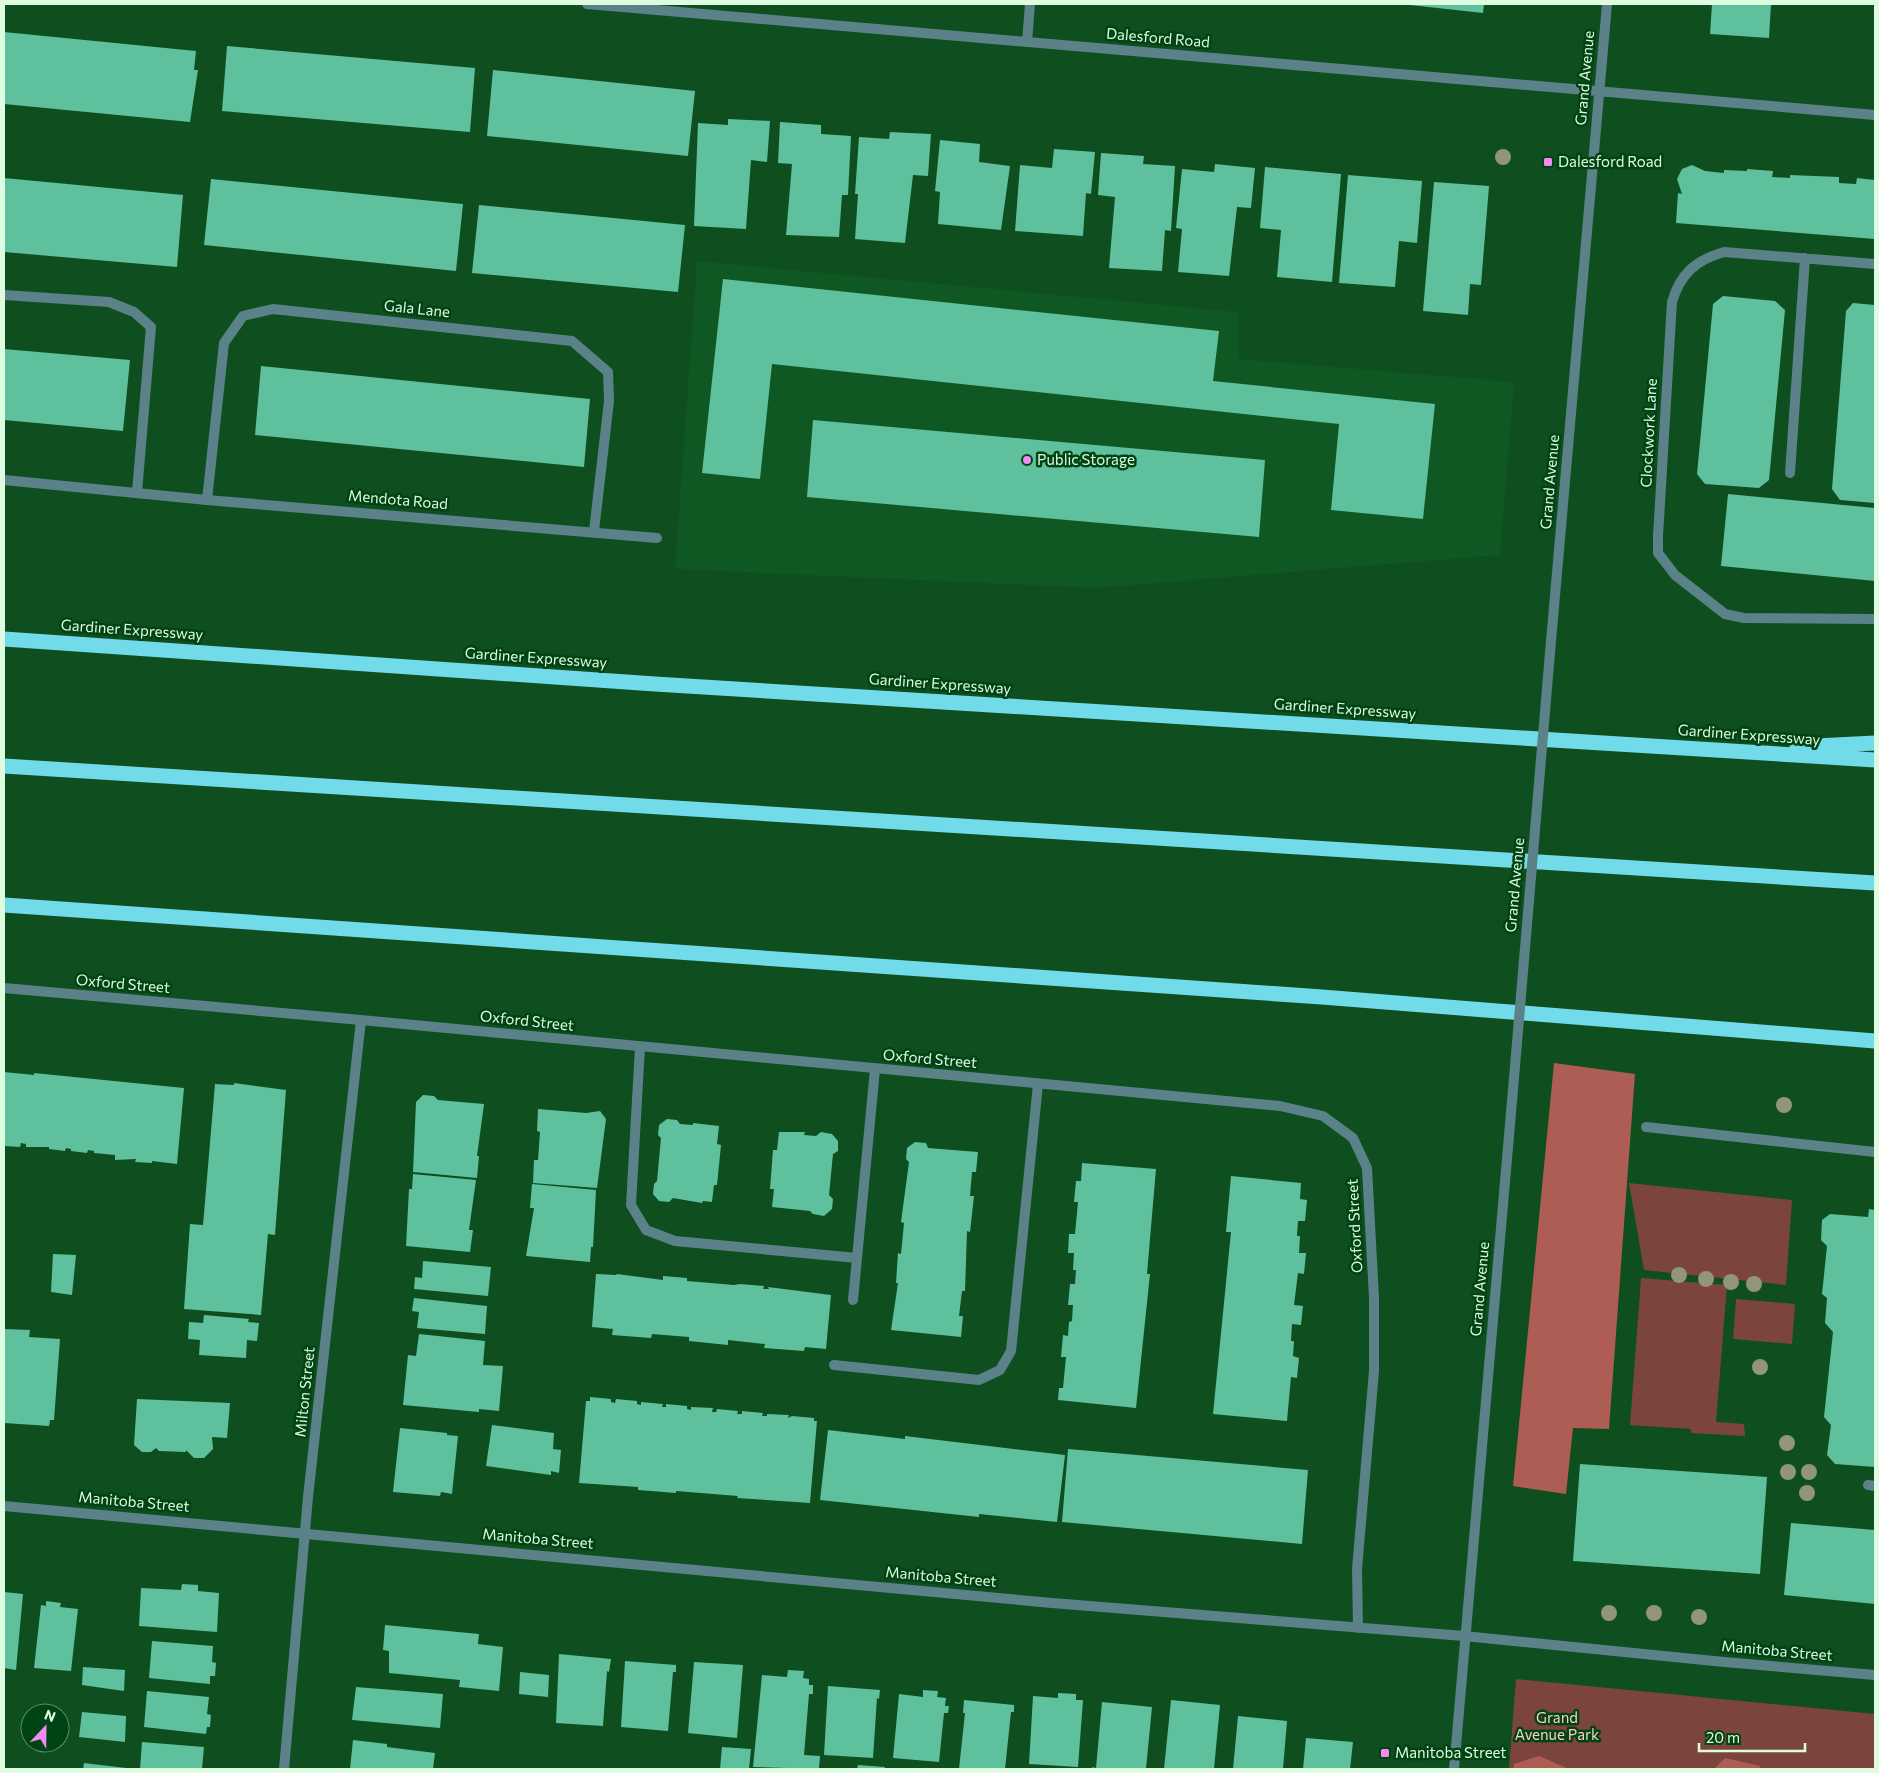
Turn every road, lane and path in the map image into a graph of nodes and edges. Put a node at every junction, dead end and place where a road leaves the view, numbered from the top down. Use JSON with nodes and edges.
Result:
{"nodes":[{"id":1,"x":587,"y":4,"type":"edge"},
{"id":2,"x":1030,"y":4,"type":"edge"},
{"id":3,"x":1606,"y":4,"type":"edge"},
{"id":4,"x":1027,"y":42,"type":"junction"},
{"id":5,"x":1599,"y":92,"type":"junction"},
{"id":6,"x":1875,"y":115,"type":"edge"},
{"id":7,"x":1805,"y":258,"type":"junction"},
{"id":8,"x":1875,"y":264,"type":"edge"},
{"id":9,"x":4,"y":295,"type":"edge"},
{"id":10,"x":1790,"y":473,"type":"dead end"},
{"id":11,"x":4,"y":480,"type":"edge"},
{"id":12,"x":137,"y":492,"type":"junction"},
{"id":13,"x":207,"y":500,"type":"junction"},
{"id":14,"x":594,"y":531,"type":"junction"},
{"id":15,"x":657,"y":538,"type":"dead end"},
{"id":16,"x":1875,"y":619,"type":"edge"},
{"id":17,"x":4,"y":639,"type":"edge"},
{"id":18,"x":1875,"y":743,"type":"edge"},
{"id":19,"x":1728,"y":750,"type":"junction"},
{"id":20,"x":1875,"y":760,"type":"edge"},
{"id":21,"x":4,"y":766,"type":"edge"},
{"id":22,"x":1875,"y":883,"type":"edge"},
{"id":23,"x":4,"y":905,"type":"edge"},
{"id":24,"x":4,"y":988,"type":"edge"},
{"id":25,"x":361,"y":1020,"type":"junction"},
{"id":26,"x":1875,"y":1041,"type":"edge"},
{"id":27,"x":640,"y":1047,"type":"junction"},
{"id":28,"x":875,"y":1069,"type":"junction"},
{"id":29,"x":1038,"y":1084,"type":"junction"},
{"id":30,"x":1646,"y":1127,"type":"dead end"},
{"id":31,"x":1875,"y":1152,"type":"edge"},
{"id":32,"x":857,"y":1258,"type":"junction"},
{"id":33,"x":853,"y":1300,"type":"dead end"},
{"id":34,"x":834,"y":1366,"type":"dead end"},
{"id":35,"x":4,"y":1506,"type":"edge"},
{"id":36,"x":305,"y":1532,"type":"junction"},
{"id":37,"x":1358,"y":1628,"type":"junction"},
{"id":38,"x":1464,"y":1636,"type":"junction"},
{"id":39,"x":1875,"y":1675,"type":"edge"},
{"id":40,"x":284,"y":1769,"type":"edge"},
{"id":41,"x":1454,"y":1769,"type":"edge"}],
"edges":[{"from":1,"to":4,"type":"street","name":"Dalesford Road"},
{"from":2,"to":4,"type":"street"},
{"from":3,"to":5,"type":"street","name":"Grand Avenue"},
{"from":4,"to":5,"type":"street","name":"Dalesford Road"},
{"from":5,"to":6,"type":"street","name":"Dalesford Road"},
{"from":5,"to":38,"type":"street","name":"Grand Avenue","bridge":true},
{"from":7,"to":8,"type":"street","name":"Clockwork Lane"},
{"from":7,"to":10,"type":"street"},
{"from":7,"to":16,"type":"street","name":"Clockwork Lane"},
{"from":9,"to":12,"type":"street"},
{"from":11,"to":12,"type":"street","name":"Mendota Road"},
{"from":12,"to":13,"type":"street","name":"Mendota Road"},
{"from":13,"to":14,"type":"street","name":"Mendota Road"},
{"from":13,"to":14,"type":"street","name":"Gala Lane"},
{"from":14,"to":15,"type":"street","name":"Mendota Road"},
{"from":17,"to":19,"type":"highway","name":"Gardiner Expressway"},
{"from":18,"to":19,"type":"highway"},
{"from":19,"to":20,"type":"highway","name":"Gardiner Expressway"},
{"from":21,"to":22,"type":"highway"},
{"from":23,"to":26,"type":"highway"},
{"from":24,"to":25,"type":"street","name":"Oxford Street"},
{"from":25,"to":27,"type":"street","name":"Oxford Street"},
{"from":25,"to":36,"type":"street","name":"Milton Street"},
{"from":27,"to":28,"type":"street","name":"Oxford Street"},
{"from":27,"to":32,"type":"street"},
{"from":28,"to":29,"type":"street","name":"Oxford Street"},
{"from":28,"to":32,"type":"street"},
{"from":29,"to":34,"type":"street"},
{"from":29,"to":37,"type":"street","name":"Oxford Street"},
{"from":30,"to":31,"type":"street"},
{"from":32,"to":33,"type":"street"},
{"from":35,"to":36,"type":"street","name":"Manitoba Street"},
{"from":36,"to":37,"type":"street","name":"Manitoba Street"},
{"from":36,"to":40,"type":"street","name":"Milton Street"},
{"from":37,"to":38,"type":"street","name":"Manitoba Street"},
{"from":38,"to":39,"type":"street","name":"Manitoba Street"},
{"from":38,"to":41,"type":"street","name":"Grand Avenue"}]}
